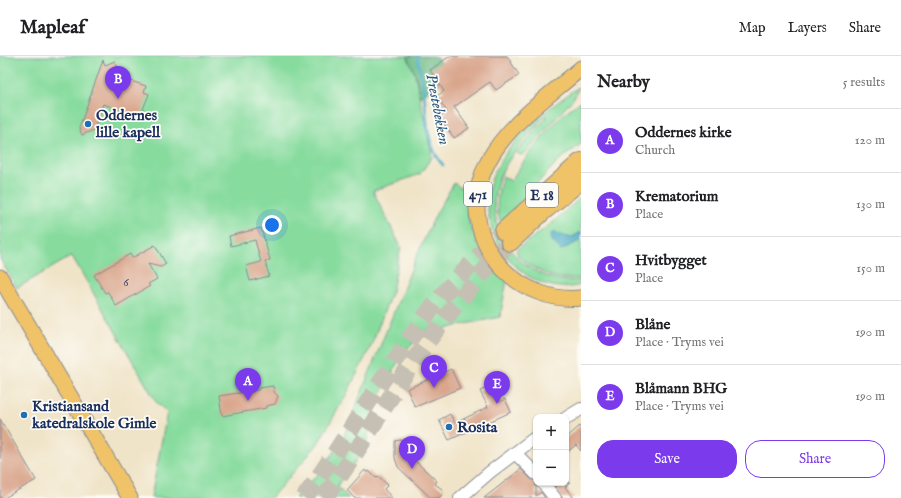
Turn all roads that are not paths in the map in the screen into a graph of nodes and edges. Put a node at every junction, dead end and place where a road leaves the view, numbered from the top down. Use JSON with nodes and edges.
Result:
{"nodes":[{"id":1,"x":581,"y":68,"type":"edge"},
{"id":2,"x":581,"y":77,"type":"edge"},
{"id":3,"x":581,"y":162,"type":"edge"},
{"id":4,"x":580,"y":181,"type":"edge"},
{"id":5,"x":0,"y":278,"type":"edge"},
{"id":6,"x":581,"y":290,"type":"edge"},
{"id":7,"x":581,"y":298,"type":"edge"},
{"id":8,"x":581,"y":410,"type":"edge"},
{"id":9,"x":569,"y":416,"type":"edge"},
{"id":10,"x":533,"y":439,"type":"edge"},
{"id":11,"x":515,"y":453,"type":"junction"},
{"id":12,"x":533,"y":471,"type":"edge"},
{"id":13,"x":545,"y":486,"type":"edge"},
{"id":14,"x":130,"y":498,"type":"edge"},
{"id":15,"x":460,"y":498,"type":"edge"},
{"id":16,"x":555,"y":498,"type":"edge"}],
"edges":[{"from":1,"to":7,"type":"main road","number":"471"},
{"from":2,"to":6,"type":"main road","number":"471"},
{"from":3,"to":4,"type":"highway","number":"E 18"},
{"from":5,"to":14,"type":"main road"},
{"from":8,"to":9,"type":"street"},
{"from":10,"to":11,"type":"street"},
{"from":11,"to":12,"type":"street"},
{"from":11,"to":15,"type":"street"},
{"from":13,"to":16,"type":"street"}]}
